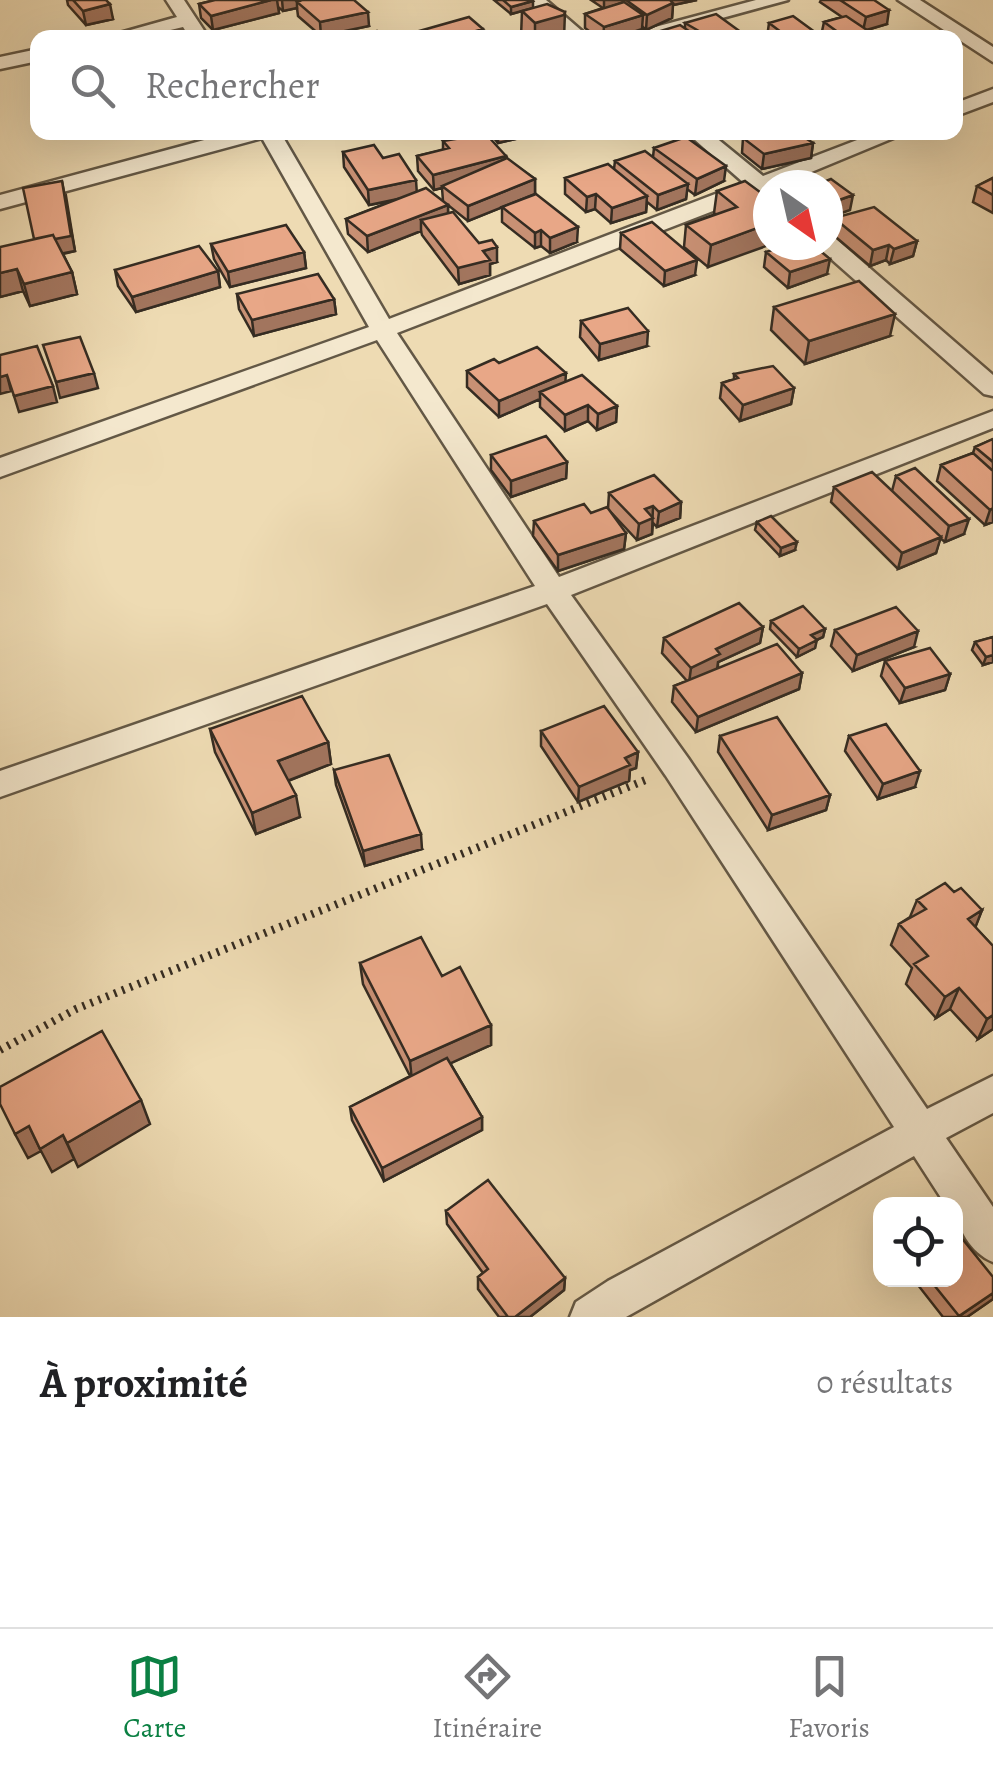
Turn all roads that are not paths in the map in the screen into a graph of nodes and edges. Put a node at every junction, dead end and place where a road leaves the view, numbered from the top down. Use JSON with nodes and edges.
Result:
{"nodes":[{"id":1,"x":535,"y":0,"type":"edge"},
{"id":2,"x":780,"y":0,"type":"edge"},
{"id":3,"x":907,"y":0,"type":"edge"},
{"id":4,"x":184,"y":6,"type":"edge"},
{"id":5,"x":129,"y":30,"type":"edge"},
{"id":6,"x":196,"y":30,"type":"edge"},
{"id":7,"x":571,"y":30,"type":"edge"},
{"id":8,"x":657,"y":30,"type":"edge"},
{"id":9,"x":953,"y":30,"type":"edge"},
{"id":10,"x":963,"y":36,"type":"edge"},
{"id":11,"x":30,"y":56,"type":"edge"},
{"id":12,"x":993,"y":56,"type":"edge"},
{"id":13,"x":0,"y":63,"type":"edge"},
{"id":14,"x":992,"y":96,"type":"edge"},
{"id":15,"x":963,"y":107,"type":"edge"},
{"id":16,"x":230,"y":140,"type":"edge"},
{"id":17,"x":274,"y":140,"type":"edge"},
{"id":18,"x":706,"y":140,"type":"edge"},
{"id":19,"x":879,"y":140,"type":"edge"},
{"id":20,"x":809,"y":170,"type":"edge"},
{"id":21,"x":753,"y":179,"type":"edge"},
{"id":22,"x":753,"y":193,"type":"edge"},
{"id":23,"x":0,"y":202,"type":"edge"},
{"id":24,"x":843,"y":257,"type":"edge"},
{"id":25,"x":384,"y":330,"type":"junction"},
{"id":26,"x":993,"y":388,"type":"edge"},
{"id":27,"x":993,"y":419,"type":"edge"},
{"id":28,"x":0,"y":468,"type":"edge"},
{"id":29,"x":553,"y":591,"type":"junction"},
{"id":30,"x":0,"y":784,"type":"edge"},
{"id":31,"x":993,"y":1093,"type":"edge"},
{"id":32,"x":918,"y":1133,"type":"junction"},
{"id":33,"x":993,"y":1242,"type":"edge"},
{"id":34,"x":592,"y":1317,"type":"edge"}],
"edges":[{"from":1,"to":7,"type":"street"},
{"from":2,"to":8,"type":"street"},
{"from":3,"to":9,"type":"street"},
{"from":4,"to":5,"type":"street"},
{"from":4,"to":6,"type":"street"},
{"from":10,"to":12,"type":"street"},
{"from":11,"to":13,"type":"street"},
{"from":14,"to":15,"type":"street"},
{"from":16,"to":23,"type":"street"},
{"from":17,"to":25,"type":"street"},
{"from":18,"to":21,"type":"street"},
{"from":19,"to":20,"type":"street"},
{"from":22,"to":25,"type":"street"},
{"from":24,"to":26,"type":"street"},
{"from":25,"to":28,"type":"street"},
{"from":25,"to":29,"type":"street"},
{"from":27,"to":29,"type":"street"},
{"from":29,"to":30,"type":"street"},
{"from":29,"to":32,"type":"street"},
{"from":31,"to":32,"type":"street"},
{"from":32,"to":33,"type":"street"},
{"from":32,"to":34,"type":"street"}]}
